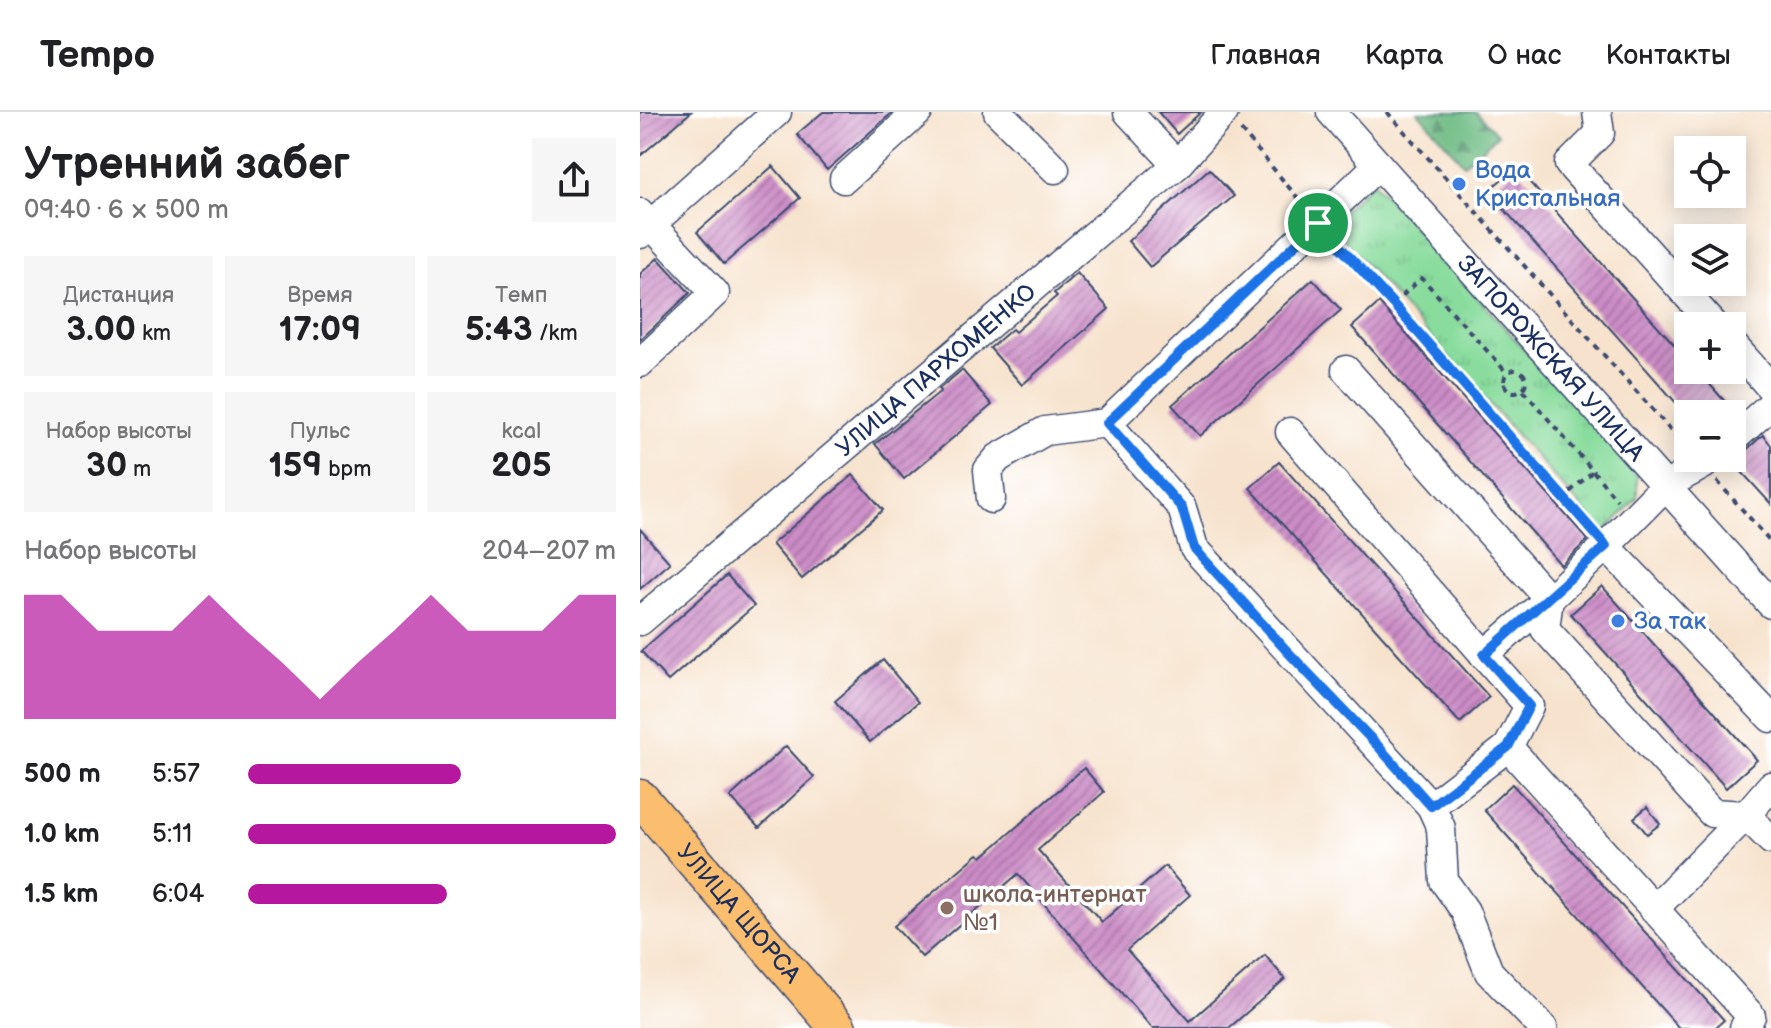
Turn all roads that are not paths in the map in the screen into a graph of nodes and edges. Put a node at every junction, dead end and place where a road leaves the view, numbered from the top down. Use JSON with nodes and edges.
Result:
{"nodes":[{"id":1,"x":777,"y":112,"type":"edge"},
{"id":2,"x":918,"y":112,"type":"edge"},
{"id":3,"x":998,"y":112,"type":"edge"},
{"id":4,"x":1128,"y":112,"type":"edge"},
{"id":5,"x":1331,"y":112,"type":"edge"},
{"id":6,"x":1597,"y":112,"type":"edge"},
{"id":7,"x":1230,"y":118,"type":"edge"},
{"id":8,"x":1177,"y":165,"type":"junction"},
{"id":9,"x":1378,"y":165,"type":"junction"},
{"id":10,"x":1055,"y":169,"type":"dead end"},
{"id":11,"x":844,"y":179,"type":"dead end"},
{"id":12,"x":644,"y":224,"type":"edge"},
{"id":13,"x":1702,"y":312,"type":"edge"},
{"id":14,"x":1746,"y":360,"type":"edge"},
{"id":15,"x":640,"y":363,"type":"edge"},
{"id":16,"x":1346,"y":370,"type":"dead end"},
{"id":17,"x":1771,"y":388,"type":"edge"},
{"id":18,"x":1771,"y":405,"type":"edge"},
{"id":19,"x":1107,"y":423,"type":"junction"},
{"id":20,"x":1746,"y":427,"type":"edge"},
{"id":21,"x":1290,"y":432,"type":"dead end"},
{"id":22,"x":1682,"y":472,"type":"edge"},
{"id":23,"x":1665,"y":486,"type":"junction"},
{"id":24,"x":991,"y":499,"type":"dead end"},
{"id":25,"x":1606,"y":546,"type":"junction"},
{"id":26,"x":1549,"y":599,"type":"junction"},
{"id":27,"x":1771,"y":604,"type":"edge"},
{"id":28,"x":640,"y":621,"type":"edge"},
{"id":29,"x":1484,"y":655,"type":"junction"},
{"id":30,"x":1771,"y":721,"type":"edge"},
{"id":31,"x":1508,"y":747,"type":"junction"},
{"id":32,"x":1771,"y":786,"type":"edge"},
{"id":33,"x":640,"y":798,"type":"edge"},
{"id":34,"x":1431,"y":806,"type":"junction"},
{"id":35,"x":1746,"y":815,"type":"junction"},
{"id":36,"x":1771,"y":840,"type":"edge"},
{"id":37,"x":1654,"y":909,"type":"junction"},
{"id":38,"x":838,"y":1028,"type":"edge"},
{"id":39,"x":1543,"y":1028,"type":"edge"},
{"id":40,"x":1744,"y":1028,"type":"edge"}],
"edges":[{"from":1,"to":12,"type":"street"},
{"from":2,"to":11,"type":"street"},
{"from":3,"to":10,"type":"street"},
{"from":4,"to":8,"type":"street"},
{"from":5,"to":9,"type":"street","name":"ЗАПОРОЖСКАЯ УЛИЦА"},
{"from":6,"to":13,"type":"street"},
{"from":7,"to":8,"type":"street","name":"УЛИЦА ПАРХОМЕНКО"},
{"from":8,"to":28,"type":"street","name":"УЛИЦА ПАРХОМЕНКО"},
{"from":9,"to":19,"type":"street"},
{"from":9,"to":23,"type":"street","name":"ЗАПОРОЖСКАЯ УЛИЦА"},
{"from":12,"to":15,"type":"street"},
{"from":14,"to":17,"type":"street"},
{"from":16,"to":26,"type":"street"},
{"from":18,"to":20,"type":"street"},
{"from":19,"to":24,"type":"street"},
{"from":19,"to":34,"type":"street"},
{"from":21,"to":29,"type":"street"},
{"from":22,"to":23,"type":"street"},
{"from":23,"to":25,"type":"street"},
{"from":23,"to":27,"type":"street","name":"ЗАПОРОЖСКАЯ УЛИЦА"},
{"from":25,"to":26,"type":"street"},
{"from":25,"to":30,"type":"street"},
{"from":26,"to":29,"type":"street"},
{"from":26,"to":35,"type":"street"},
{"from":29,"to":31,"type":"street"},
{"from":31,"to":34,"type":"street"},
{"from":31,"to":37,"type":"street"},
{"from":32,"to":35,"type":"street"},
{"from":33,"to":38,"type":"main road","name":"УЛИЦА ЩОРСА"},
{"from":34,"to":39,"type":"street"},
{"from":35,"to":36,"type":"street"},
{"from":35,"to":37,"type":"street"},
{"from":37,"to":40,"type":"street"}]}
